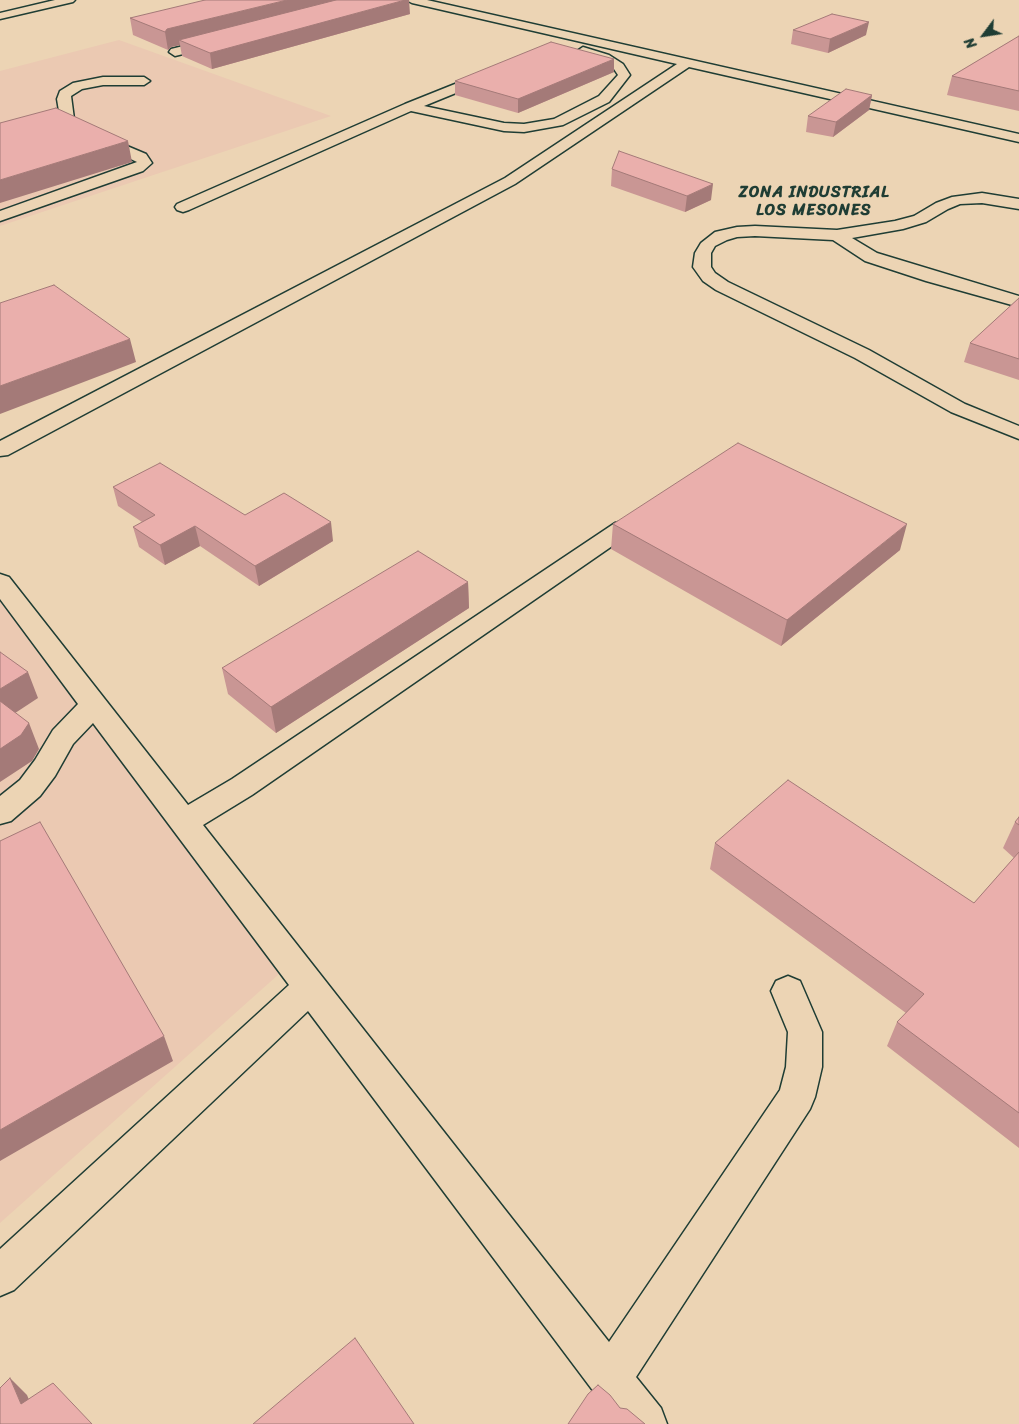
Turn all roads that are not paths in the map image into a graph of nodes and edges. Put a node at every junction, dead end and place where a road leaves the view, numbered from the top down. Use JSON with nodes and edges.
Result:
{"nodes":[{"id":1,"x":69,"y":0,"type":"edge"},
{"id":2,"x":412,"y":0,"type":"edge"},
{"id":3,"x":0,"y":16,"type":"edge"},
{"id":4,"x":577,"y":38,"type":"junction"},
{"id":5,"x":224,"y":40,"type":"edge"},
{"id":6,"x":176,"y":52,"type":"edge"},
{"id":7,"x":688,"y":62,"type":"junction"},
{"id":8,"x":507,"y":67,"type":"edge"},
{"id":9,"x":144,"y":81,"type":"dead end"},
{"id":10,"x":410,"y":107,"type":"junction"},
{"id":11,"x":62,"y":122,"type":"junction"},
{"id":12,"x":1019,"y":138,"type":"edge"},
{"id":13,"x":0,"y":140,"type":"edge"},
{"id":14,"x":1019,"y":204,"type":"edge"},
{"id":15,"x":183,"y":208,"type":"dead end"},
{"id":16,"x":0,"y":216,"type":"edge"},
{"id":17,"x":837,"y":235,"type":"junction"},
{"id":18,"x":1019,"y":302,"type":"edge"},
{"id":19,"x":1019,"y":433,"type":"edge"},
{"id":20,"x":0,"y":450,"type":"edge"},
{"id":21,"x":623,"y":528,"type":"edge"},
{"id":22,"x":0,"y":582,"type":"edge"},
{"id":23,"x":94,"y":704,"type":"junction"},
{"id":24,"x":0,"y":813,"type":"edge"},
{"id":25,"x":184,"y":822,"type":"junction"},
{"id":26,"x":310,"y":987,"type":"junction"},
{"id":27,"x":788,"y":991,"type":"dead end"},
{"id":28,"x":0,"y":1276,"type":"edge"},
{"id":29,"x":610,"y":1378,"type":"junction"},
{"id":30,"x":645,"y":1424,"type":"edge"}],
"edges":[{"from":1,"to":3,"type":"street"},
{"from":2,"to":4,"type":"street"},
{"from":4,"to":7,"type":"street"},
{"from":4,"to":10,"type":"street"},
{"from":5,"to":6,"type":"street"},
{"from":7,"to":12,"type":"street"},
{"from":7,"to":20,"type":"street"},
{"from":8,"to":10,"type":"street"},
{"from":9,"to":11,"type":"street"},
{"from":10,"to":15,"type":"street"},
{"from":11,"to":13,"type":"street"},
{"from":11,"to":16,"type":"street"},
{"from":14,"to":17,"type":"street"},
{"from":17,"to":18,"type":"street"},
{"from":17,"to":19,"type":"street"},
{"from":21,"to":25,"type":"street"},
{"from":22,"to":23,"type":"street"},
{"from":23,"to":24,"type":"street"},
{"from":23,"to":25,"type":"street"},
{"from":25,"to":26,"type":"street"},
{"from":26,"to":28,"type":"street"},
{"from":26,"to":29,"type":"street"},
{"from":27,"to":29,"type":"street"},
{"from":29,"to":30,"type":"street"}]}
